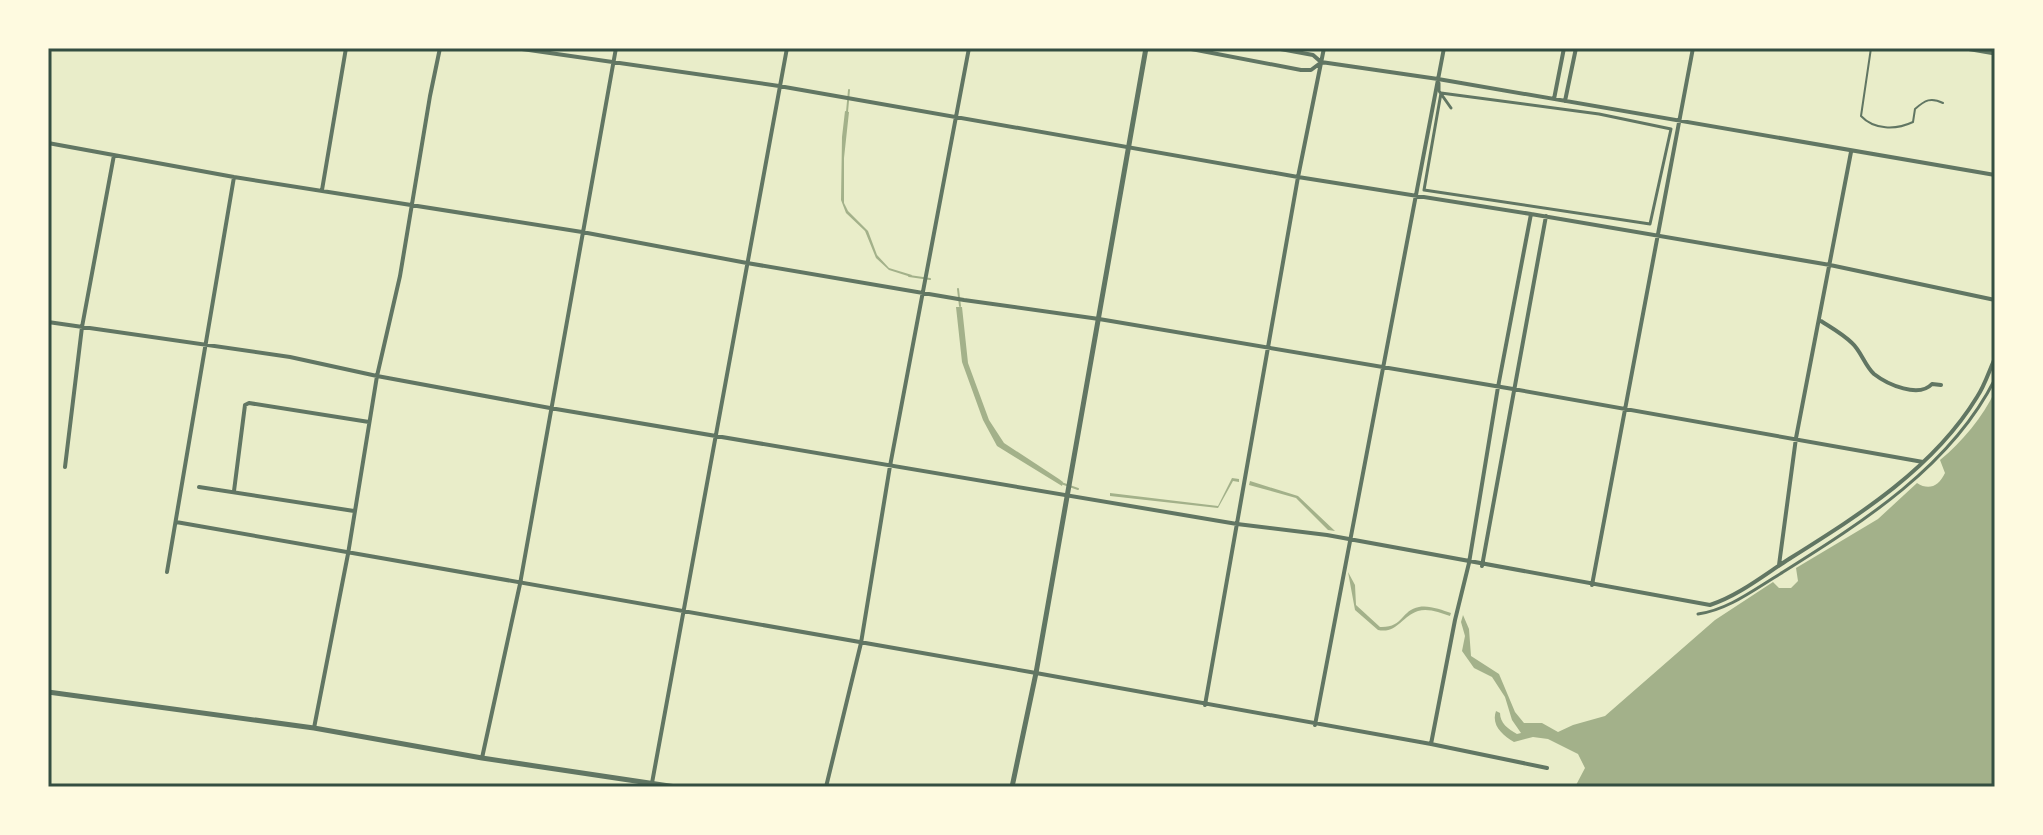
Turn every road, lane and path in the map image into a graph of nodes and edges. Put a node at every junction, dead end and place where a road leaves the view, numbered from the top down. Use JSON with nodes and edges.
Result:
{"nodes":[{"id":1,"x":346,"y":48,"type":"edge"},
{"id":2,"x":440,"y":48,"type":"edge"},
{"id":3,"x":515,"y":48,"type":"edge"},
{"id":4,"x":616,"y":48,"type":"edge"},
{"id":5,"x":787,"y":48,"type":"edge"},
{"id":6,"x":969,"y":48,"type":"edge"},
{"id":7,"x":1146,"y":48,"type":"edge"},
{"id":8,"x":1186,"y":48,"type":"edge"},
{"id":9,"x":1275,"y":48,"type":"edge"},
{"id":10,"x":1324,"y":48,"type":"edge"},
{"id":11,"x":1444,"y":48,"type":"edge"},
{"id":12,"x":1564,"y":48,"type":"edge"},
{"id":13,"x":1576,"y":48,"type":"edge"},
{"id":14,"x":1693,"y":48,"type":"edge"},
{"id":15,"x":1871,"y":48,"type":"edge"},
{"id":16,"x":1966,"y":48,"type":"edge"},
{"id":17,"x":1995,"y":53,"type":"edge"},
{"id":18,"x":1321,"y":62,"type":"junction"},
{"id":19,"x":613,"y":63,"type":"junction"},
{"id":20,"x":1438,"y":79,"type":"junction"},
{"id":21,"x":779,"y":86,"type":"junction"},
{"id":22,"x":1441,"y":93,"type":"junction"},
{"id":23,"x":1554,"y":99,"type":"junction"},
{"id":24,"x":1565,"y":101,"type":"junction"},
{"id":25,"x":1943,"y":103,"type":"dead end"},
{"id":26,"x":1451,"y":108,"type":"dead end"},
{"id":27,"x":955,"y":117,"type":"junction"},
{"id":28,"x":1680,"y":121,"type":"junction"},
{"id":29,"x":48,"y":143,"type":"edge"},
{"id":30,"x":1128,"y":146,"type":"junction"},
{"id":31,"x":1851,"y":152,"type":"junction"},
{"id":32,"x":114,"y":155,"type":"junction"},
{"id":33,"x":1995,"y":175,"type":"edge"},
{"id":34,"x":234,"y":177,"type":"junction"},
{"id":35,"x":1298,"y":177,"type":"junction"},
{"id":36,"x":322,"y":190,"type":"junction"},
{"id":37,"x":1416,"y":195,"type":"junction"},
{"id":38,"x":411,"y":205,"type":"junction"},
{"id":39,"x":1531,"y":214,"type":"junction"},
{"id":40,"x":1546,"y":216,"type":"junction"},
{"id":41,"x":582,"y":232,"type":"junction"},
{"id":42,"x":1658,"y":236,"type":"junction"},
{"id":43,"x":747,"y":263,"type":"junction"},
{"id":44,"x":1830,"y":265,"type":"junction"},
{"id":45,"x":923,"y":292,"type":"junction"},
{"id":46,"x":1995,"y":300,"type":"edge"},
{"id":47,"x":1099,"y":319,"type":"junction"},
{"id":48,"x":1821,"y":321,"type":"junction"},
{"id":49,"x":48,"y":322,"type":"edge"},
{"id":50,"x":82,"y":327,"type":"junction"},
{"id":51,"x":204,"y":346,"type":"junction"},
{"id":52,"x":1268,"y":349,"type":"junction"},
{"id":53,"x":1995,"y":358,"type":"edge"},
{"id":54,"x":1383,"y":367,"type":"junction"},
{"id":55,"x":377,"y":376,"type":"junction"},
{"id":56,"x":1995,"y":379,"type":"edge"},
{"id":57,"x":1941,"y":385,"type":"dead end"},
{"id":58,"x":1498,"y":387,"type":"junction"},
{"id":59,"x":1515,"y":390,"type":"junction"},
{"id":60,"x":550,"y":408,"type":"junction"},
{"id":61,"x":1626,"y":409,"type":"junction"},
{"id":62,"x":369,"y":422,"type":"junction"},
{"id":63,"x":715,"y":436,"type":"junction"},
{"id":64,"x":1796,"y":438,"type":"junction"},
{"id":65,"x":1923,"y":462,"type":"junction"},
{"id":66,"x":890,"y":466,"type":"junction"},
{"id":67,"x":65,"y":467,"type":"dead end"},
{"id":68,"x":199,"y":487,"type":"dead end"},
{"id":69,"x":1067,"y":489,"type":"junction"},
{"id":70,"x":234,"y":491,"type":"junction"},
{"id":71,"x":354,"y":511,"type":"junction"},
{"id":72,"x":176,"y":522,"type":"junction"},
{"id":73,"x":1237,"y":524,"type":"junction"},
{"id":74,"x":1349,"y":540,"type":"junction"},
{"id":75,"x":348,"y":554,"type":"junction"},
{"id":76,"x":1469,"y":563,"type":"junction"},
{"id":77,"x":1779,"y":565,"type":"junction"},
{"id":78,"x":1482,"y":566,"type":"junction"},
{"id":79,"x":167,"y":572,"type":"dead end"},
{"id":80,"x":520,"y":584,"type":"junction"},
{"id":81,"x":1592,"y":585,"type":"junction"},
{"id":82,"x":682,"y":611,"type":"junction"},
{"id":83,"x":1698,"y":614,"type":"dead end"},
{"id":84,"x":861,"y":643,"type":"junction"},
{"id":85,"x":1036,"y":673,"type":"junction"},
{"id":86,"x":48,"y":692,"type":"edge"},
{"id":87,"x":1205,"y":705,"type":"junction"},
{"id":88,"x":1315,"y":725,"type":"junction"},
{"id":89,"x":314,"y":728,"type":"junction"},
{"id":90,"x":1431,"y":744,"type":"junction"},
{"id":91,"x":482,"y":758,"type":"junction"},
{"id":92,"x":1547,"y":768,"type":"dead end"},
{"id":93,"x":652,"y":783,"type":"junction"},
{"id":94,"x":676,"y":787,"type":"edge"},
{"id":95,"x":826,"y":787,"type":"edge"},
{"id":96,"x":1012,"y":787,"type":"edge"}],
"edges":[{"from":1,"to":36,"type":"street"},
{"from":2,"to":38,"type":"street"},
{"from":3,"to":19,"type":"street"},
{"from":4,"to":19,"type":"street"},
{"from":5,"to":21,"type":"street"},
{"from":6,"to":27,"type":"street"},
{"from":7,"to":30,"type":"street"},
{"from":8,"to":18,"type":"street"},
{"from":9,"to":18,"type":"street"},
{"from":10,"to":18,"type":"street"},
{"from":11,"to":20,"type":"street"},
{"from":12,"to":23,"type":"street"},
{"from":13,"to":24,"type":"street"},
{"from":14,"to":28,"type":"street"},
{"from":15,"to":25,"type":"lane"},
{"from":16,"to":17,"type":"street"},
{"from":18,"to":20,"type":"street"},
{"from":18,"to":35,"type":"street"},
{"from":19,"to":21,"type":"street"},
{"from":19,"to":41,"type":"street"},
{"from":20,"to":22,"type":"street"},
{"from":20,"to":23,"type":"street"},
{"from":20,"to":37,"type":"street"},
{"from":21,"to":27,"type":"street"},
{"from":21,"to":43,"type":"street"},
{"from":22,"to":22,"type":"street"},
{"from":22,"to":26,"type":"street"},
{"from":23,"to":24,"type":"street"},
{"from":24,"to":28,"type":"street"},
{"from":27,"to":30,"type":"street"},
{"from":27,"to":45,"type":"street"},
{"from":28,"to":31,"type":"street"},
{"from":28,"to":42,"type":"street"},
{"from":29,"to":32,"type":"street"},
{"from":30,"to":35,"type":"street"},
{"from":30,"to":47,"type":"street"},
{"from":31,"to":33,"type":"street"},
{"from":31,"to":44,"type":"street"},
{"from":32,"to":34,"type":"street"},
{"from":32,"to":50,"type":"street"},
{"from":34,"to":36,"type":"street"},
{"from":34,"to":51,"type":"street"},
{"from":35,"to":37,"type":"street"},
{"from":35,"to":52,"type":"street"},
{"from":36,"to":38,"type":"street"},
{"from":37,"to":39,"type":"street"},
{"from":37,"to":54,"type":"street"},
{"from":38,"to":41,"type":"street"},
{"from":38,"to":55,"type":"street"},
{"from":39,"to":40,"type":"street"},
{"from":39,"to":58,"type":"street"},
{"from":40,"to":42,"type":"street"},
{"from":40,"to":59,"type":"street"},
{"from":41,"to":43,"type":"street"},
{"from":41,"to":60,"type":"street"},
{"from":42,"to":44,"type":"street"},
{"from":42,"to":61,"type":"street"},
{"from":43,"to":45,"type":"street"},
{"from":43,"to":63,"type":"street"},
{"from":44,"to":46,"type":"street"},
{"from":44,"to":48,"type":"street"},
{"from":45,"to":47,"type":"street"},
{"from":45,"to":66,"type":"street"},
{"from":47,"to":52,"type":"street"},
{"from":47,"to":69,"type":"street"},
{"from":48,"to":57,"type":"street"},
{"from":48,"to":64,"type":"street"},
{"from":49,"to":50,"type":"street"},
{"from":50,"to":51,"type":"street"},
{"from":50,"to":67,"type":"street"},
{"from":51,"to":55,"type":"street"},
{"from":51,"to":72,"type":"street"},
{"from":52,"to":54,"type":"street"},
{"from":52,"to":73,"type":"street"},
{"from":53,"to":65,"type":"street"},
{"from":54,"to":58,"type":"street"},
{"from":54,"to":74,"type":"street"},
{"from":55,"to":60,"type":"street"},
{"from":55,"to":62,"type":"street"},
{"from":56,"to":83,"type":"street"},
{"from":58,"to":59,"type":"street"},
{"from":58,"to":76,"type":"street"},
{"from":59,"to":61,"type":"street"},
{"from":59,"to":78,"type":"street"},
{"from":60,"to":63,"type":"street"},
{"from":60,"to":80,"type":"street"},
{"from":61,"to":64,"type":"street"},
{"from":61,"to":81,"type":"street"},
{"from":62,"to":70,"type":"street"},
{"from":62,"to":71,"type":"street"},
{"from":63,"to":66,"type":"street"},
{"from":63,"to":82,"type":"street"},
{"from":64,"to":65,"type":"street"},
{"from":64,"to":77,"type":"street"},
{"from":65,"to":77,"type":"street"},
{"from":66,"to":69,"type":"street"},
{"from":66,"to":84,"type":"street"},
{"from":68,"to":70,"type":"street"},
{"from":69,"to":73,"type":"street"},
{"from":69,"to":85,"type":"street"},
{"from":70,"to":71,"type":"street"},
{"from":71,"to":75,"type":"street"},
{"from":72,"to":75,"type":"street"},
{"from":72,"to":79,"type":"street"},
{"from":73,"to":74,"type":"street"},
{"from":73,"to":87,"type":"street"},
{"from":74,"to":76,"type":"street"},
{"from":74,"to":88,"type":"street"},
{"from":75,"to":80,"type":"street"},
{"from":75,"to":89,"type":"street"},
{"from":76,"to":78,"type":"street"},
{"from":76,"to":90,"type":"street"},
{"from":77,"to":81,"type":"street"},
{"from":78,"to":81,"type":"street"},
{"from":80,"to":82,"type":"street"},
{"from":80,"to":91,"type":"street"},
{"from":82,"to":84,"type":"street"},
{"from":82,"to":93,"type":"street"},
{"from":84,"to":85,"type":"street"},
{"from":84,"to":95,"type":"street"},
{"from":85,"to":87,"type":"street"},
{"from":85,"to":96,"type":"street"},
{"from":86,"to":89,"type":"street"},
{"from":87,"to":88,"type":"street"},
{"from":88,"to":90,"type":"street"},
{"from":89,"to":91,"type":"street"},
{"from":90,"to":92,"type":"street"},
{"from":91,"to":93,"type":"street"},
{"from":93,"to":94,"type":"street"}]}
